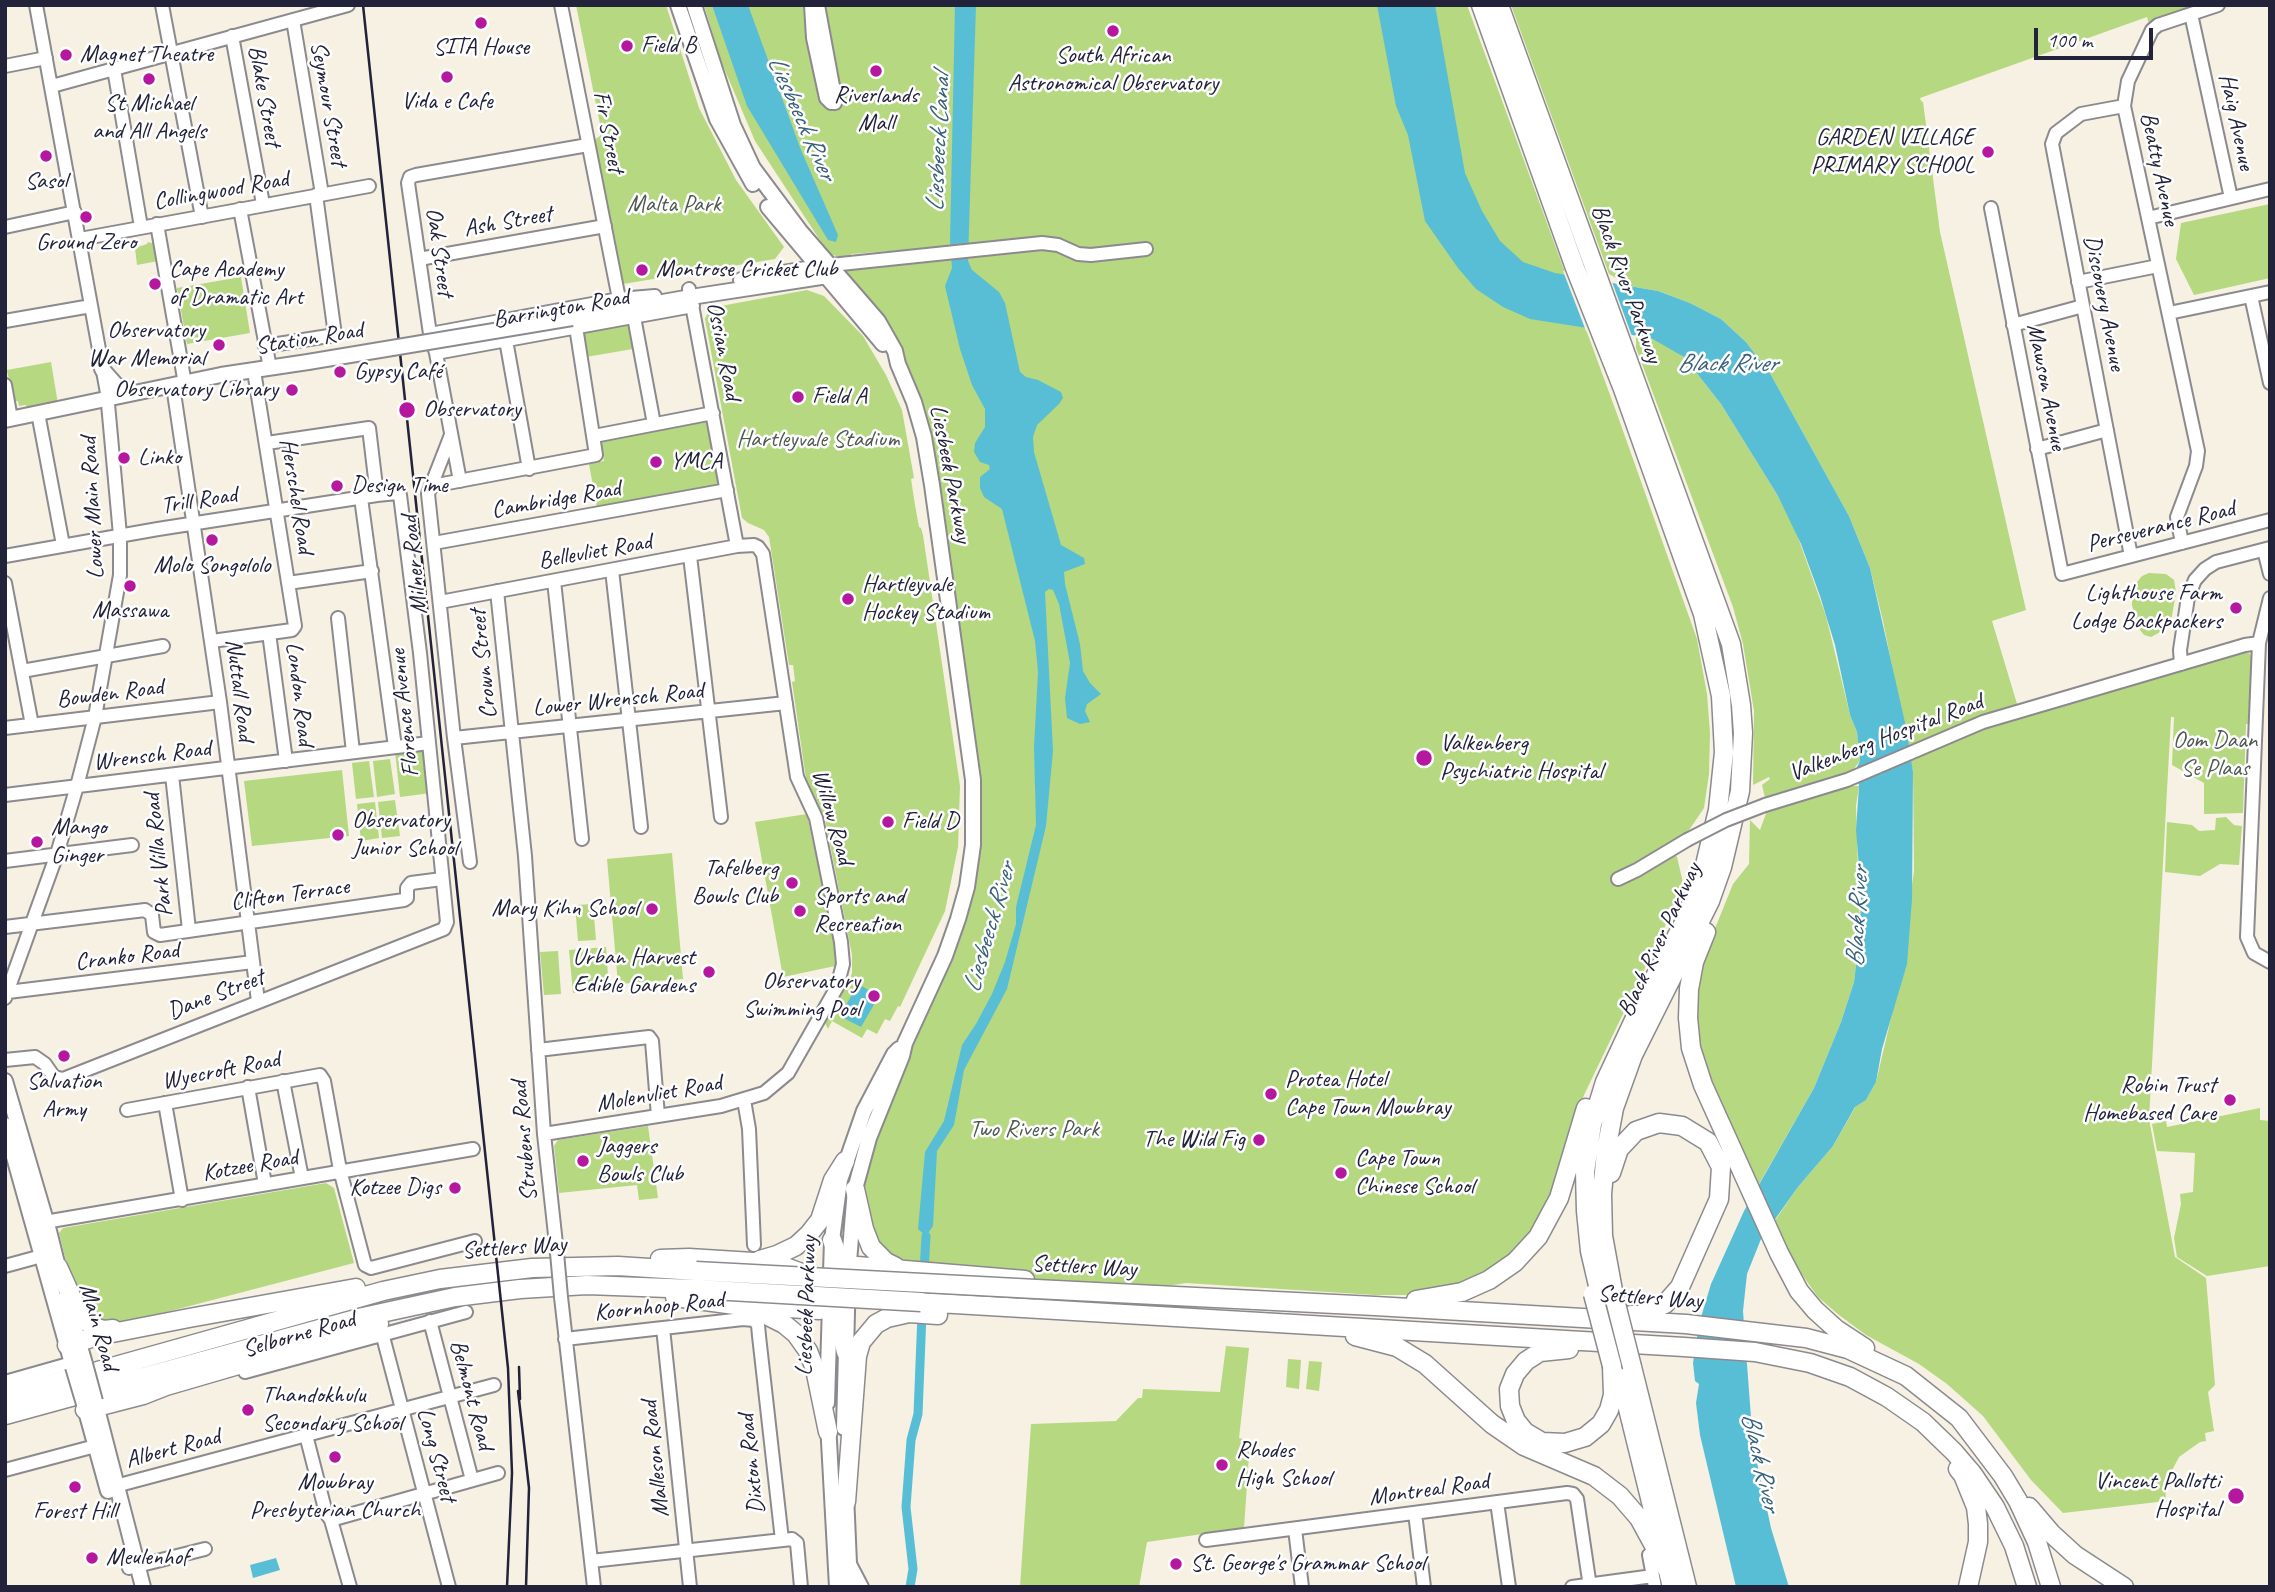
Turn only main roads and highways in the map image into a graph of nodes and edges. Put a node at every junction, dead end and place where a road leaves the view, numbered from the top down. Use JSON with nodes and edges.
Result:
{"nodes":[{"id":1,"x":678,"y":5,"type":"edge"},
{"id":2,"x":694,"y":5,"type":"edge"},
{"id":3,"x":1481,"y":5,"type":"edge"},
{"id":4,"x":1499,"y":5,"type":"edge"},
{"id":5,"x":828,"y":271,"type":"junction"},
{"id":6,"x":691,"y":297,"type":"junction"},
{"id":7,"x":620,"y":304,"type":"junction"},
{"id":8,"x":102,"y":369,"type":"road end"},
{"id":9,"x":141,"y":392,"type":"junction"},
{"id":10,"x":8,"y":419,"type":"edge"},
{"id":11,"x":1740,"y":791,"type":"junction"},
{"id":12,"x":1650,"y":986,"type":"junction"},
{"id":13,"x":905,"y":1043,"type":"junction"},
{"id":14,"x":5,"y":1081,"type":"edge"},
{"id":15,"x":10,"y":1113,"type":"edge"},
{"id":16,"x":5,"y":1125,"type":"edge"},
{"id":17,"x":845,"y":1161,"type":"junction"},
{"id":18,"x":855,"y":1188,"type":"junction"},
{"id":19,"x":40,"y":1223,"type":"junction"},
{"id":20,"x":832,"y":1240,"type":"junction"},
{"id":21,"x":754,"y":1253,"type":"junction"},
{"id":22,"x":618,"y":1266,"type":"junction"},
{"id":23,"x":53,"y":1268,"type":"junction"},
{"id":24,"x":907,"y":1271,"type":"junction"},
{"id":25,"x":848,"y":1276,"type":"junction"},
{"id":26,"x":440,"y":1279,"type":"junction"},
{"id":27,"x":695,"y":1280,"type":"junction"},
{"id":28,"x":592,"y":1285,"type":"junction"},
{"id":29,"x":1605,"y":1291,"type":"junction"},
{"id":30,"x":1122,"y":1293,"type":"junction"},
{"id":31,"x":830,"y":1299,"type":"junction"},
{"id":32,"x":723,"y":1304,"type":"junction"},
{"id":33,"x":461,"y":1305,"type":"junction"},
{"id":34,"x":1375,"y":1306,"type":"junction"},
{"id":35,"x":911,"y":1313,"type":"junction"},
{"id":36,"x":1098,"y":1313,"type":"junction"},
{"id":37,"x":1586,"y":1318,"type":"junction"},
{"id":38,"x":1271,"y":1323,"type":"junction"},
{"id":39,"x":150,"y":1326,"type":"junction"},
{"id":40,"x":1604,"y":1342,"type":"junction"},
{"id":41,"x":73,"y":1344,"type":"junction"},
{"id":42,"x":846,"y":1352,"type":"junction"},
{"id":43,"x":1621,"y":1366,"type":"junction"},
{"id":44,"x":1906,"y":1376,"type":"junction"},
{"id":45,"x":10,"y":1397,"type":"edge"},
{"id":46,"x":90,"y":1405,"type":"junction"},
{"id":47,"x":5,"y":1415,"type":"edge"},
{"id":48,"x":1927,"y":1427,"type":"junction"},
{"id":49,"x":828,"y":1432,"type":"junction"},
{"id":50,"x":2003,"y":1476,"type":"junction"},
{"id":51,"x":846,"y":1502,"type":"junction"},
{"id":52,"x":133,"y":1567,"type":"junction"},
{"id":53,"x":1673,"y":1582,"type":"edge"},
{"id":54,"x":134,"y":1587,"type":"edge"},
{"id":55,"x":143,"y":1587,"type":"edge"},
{"id":56,"x":837,"y":1587,"type":"edge"},
{"id":57,"x":850,"y":1587,"type":"edge"},
{"id":58,"x":1968,"y":1587,"type":"edge"},
{"id":59,"x":2028,"y":1587,"type":"edge"},
{"id":60,"x":2051,"y":1587,"type":"edge"},
{"id":61,"x":2124,"y":1587,"type":"edge"}],
"edges":[{"from":1,"to":5,"type":"main road","name":"Liesbeek Parkway"},
{"from":2,"to":5,"type":"main road","name":"Liesbeek Parkway"},
{"from":3,"to":12,"type":"highway","name":"Black River Parkway"},
{"from":4,"to":11,"type":"highway","name":"Black River Parkway"},
{"from":5,"to":6,"type":"main road","name":"Station Road"},
{"from":5,"to":13,"type":"main road","name":"Liesbeek Parkway"},
{"from":6,"to":7,"type":"main road","name":"Station Road"},
{"from":6,"to":7,"type":"main road","name":"Station Road"},
{"from":7,"to":9,"type":"main road","name":"Station Road","bridge":true},
{"from":8,"to":9,"type":"main road"},
{"from":9,"to":10,"type":"main road","name":"Station Road"},
{"from":11,"to":29,"type":"highway","name":"Black River Parkway"},
{"from":11,"to":44,"type":"highway"},
{"from":12,"to":29,"type":"highway","name":"Black River Parkway"},
{"from":12,"to":34,"type":"highway"},
{"from":13,"to":17,"type":"main road","name":"Liesbeek Parkway"},
{"from":13,"to":18,"type":"main road","name":"Liesbeek Parkway"},
{"from":14,"to":15,"type":"main road","name":"Main Road"},
{"from":15,"to":19,"type":"main road","name":"Main Road"},
{"from":16,"to":19,"type":"main road","name":"Main Road"},
{"from":17,"to":20,"type":"main road","name":"Liesbeek Parkway"},
{"from":17,"to":21,"type":"highway"},
{"from":18,"to":24,"type":"highway"},
{"from":18,"to":25,"type":"main road","name":"Liesbeek Parkway"},
{"from":19,"to":23,"type":"main road","name":"Main Road"},
{"from":20,"to":25,"type":"highway"},
{"from":20,"to":31,"type":"main road","name":"Liesbeek Parkway"},
{"from":21,"to":22,"type":"highway"},
{"from":21,"to":31,"type":"highway"},
{"from":22,"to":26,"type":"highway","name":"Settlers Way"},
{"from":22,"to":27,"type":"highway","name":"Settlers Way"},
{"from":23,"to":39,"type":"highway"},
{"from":23,"to":41,"type":"main road","name":"Main Road"},
{"from":24,"to":25,"type":"highway"},
{"from":24,"to":30,"type":"highway"},
{"from":25,"to":31,"type":"highway"},
{"from":25,"to":35,"type":"highway"},
{"from":25,"to":42,"type":"main road","name":"Liesbeek Parkway"},
{"from":26,"to":39,"type":"highway"},
{"from":26,"to":45,"type":"highway","name":"Settlers Way"},
{"from":27,"to":28,"type":"highway","name":"Settlers Way"},
{"from":27,"to":30,"type":"highway","name":"Settlers Way","bridge":true},
{"from":27,"to":36,"type":"highway","name":"Settlers Way","bridge":true},
{"from":28,"to":32,"type":"highway"},
{"from":28,"to":33,"type":"highway","name":"Settlers Way"},
{"from":29,"to":37,"type":"highway"},
{"from":29,"to":43,"type":"highway","name":"Black River Parkway"},
{"from":30,"to":34,"type":"highway","name":"Settlers Way"},
{"from":31,"to":32,"type":"highway"},
{"from":31,"to":42,"type":"highway"},
{"from":31,"to":49,"type":"main road","name":"Liesbeek Parkway"},
{"from":32,"to":49,"type":"highway"},
{"from":33,"to":46,"type":"highway"},
{"from":33,"to":47,"type":"highway","name":"Settlers Way"},
{"from":34,"to":37,"type":"highway","name":"Settlers Way"},
{"from":35,"to":36,"type":"highway"},
{"from":35,"to":51,"type":"highway"},
{"from":36,"to":38,"type":"highway","name":"Settlers Way"},
{"from":37,"to":44,"type":"highway","name":"Settlers Way"},
{"from":38,"to":40,"type":"highway","name":"Settlers Way"},
{"from":38,"to":53,"type":"highway"},
{"from":39,"to":41,"type":"highway"},
{"from":40,"to":43,"type":"highway"},
{"from":40,"to":48,"type":"highway","name":"Settlers Way"},
{"from":41,"to":46,"type":"main road","name":"Main Road","bridge":true},
{"from":42,"to":51,"type":"main road","name":"Liesbeek Parkway"},
{"from":43,"to":53,"type":"highway","name":"Black River Parkway"},
{"from":44,"to":50,"type":"highway","name":"Settlers Way"},
{"from":46,"to":52,"type":"main road","name":"Main Road"},
{"from":48,"to":58,"type":"highway"},
{"from":48,"to":59,"type":"highway","name":"Settlers Way"},
{"from":49,"to":56,"type":"main road","name":"Liesbeek Parkway"},
{"from":50,"to":60,"type":"highway","name":"Settlers Way"},
{"from":50,"to":61,"type":"highway"},
{"from":51,"to":57,"type":"main road","name":"Liesbeek Parkway"},
{"from":52,"to":54,"type":"main road","name":"Main Road"},
{"from":52,"to":55,"type":"main road","name":"Main Road"}]}
